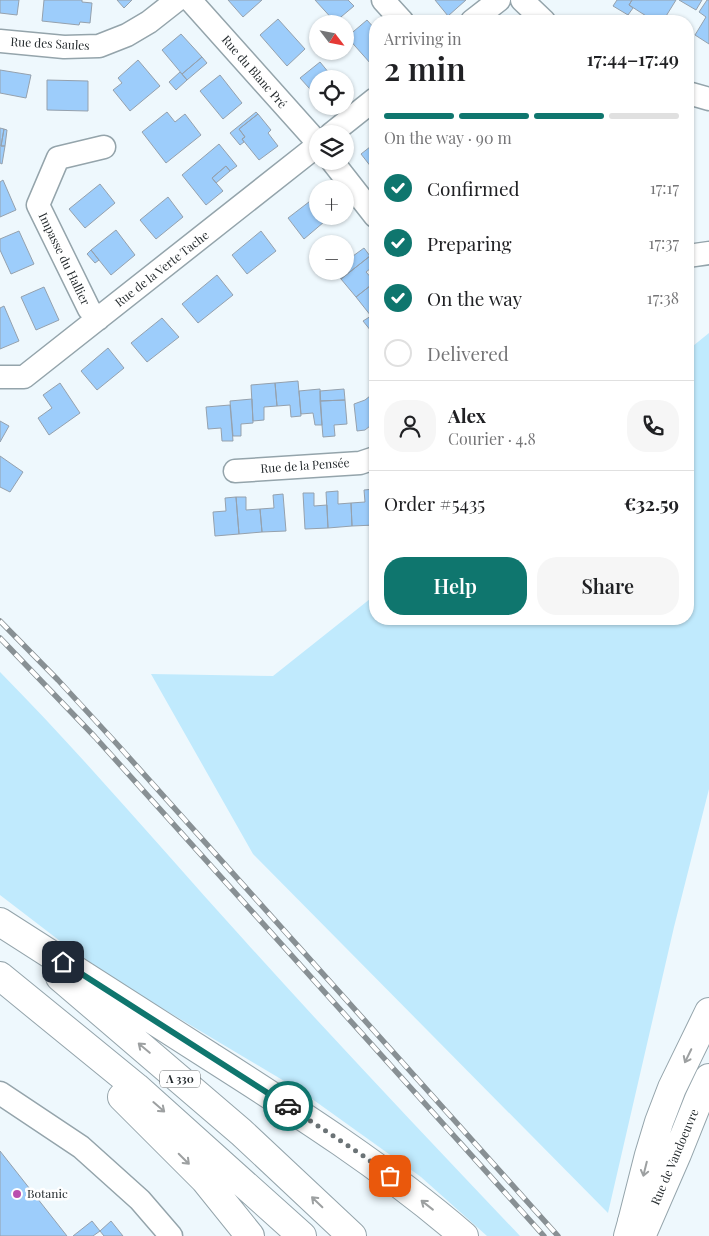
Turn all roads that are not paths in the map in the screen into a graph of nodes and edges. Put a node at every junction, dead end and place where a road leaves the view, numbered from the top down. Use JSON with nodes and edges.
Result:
{"nodes":[{"id":1,"x":177,"y":0,"type":"edge"},
{"id":2,"x":190,"y":0,"type":"edge"},
{"id":3,"x":383,"y":0,"type":"edge"},
{"id":4,"x":499,"y":0,"type":"edge"},
{"id":5,"x":522,"y":0,"type":"edge"},
{"id":6,"x":397,"y":15,"type":"edge"},
{"id":7,"x":480,"y":15,"type":"edge"},
{"id":8,"x":538,"y":15,"type":"edge"},
{"id":9,"x":0,"y":41,"type":"edge"},
{"id":10,"x":694,"y":94,"type":"edge"},
{"id":11,"x":709,"y":98,"type":"edge"},
{"id":12,"x":369,"y":104,"type":"edge"},
{"id":13,"x":342,"y":125,"type":"edge"},
{"id":14,"x":309,"y":134,"type":"edge"},
{"id":15,"x":104,"y":146,"type":"dead end"},
{"id":16,"x":309,"y":151,"type":"edge"},
{"id":17,"x":339,"y":170,"type":"edge"},
{"id":18,"x":369,"y":208,"type":"edge"},
{"id":19,"x":709,"y":253,"type":"edge"},
{"id":20,"x":694,"y":255,"type":"edge"},
{"id":21,"x":98,"y":319,"type":"junction"},
{"id":22,"x":0,"y":377,"type":"edge"},
{"id":23,"x":369,"y":460,"type":"edge"},
{"id":24,"x":235,"y":471,"type":"dead end"},
{"id":25,"x":0,"y":922,"type":"edge"},
{"id":26,"x":0,"y":931,"type":"edge"},
{"id":27,"x":0,"y":977,"type":"edge"},
{"id":28,"x":709,"y":1012,"type":"edge"},
{"id":29,"x":709,"y":1078,"type":"edge"},
{"id":30,"x":0,"y":1093,"type":"edge"},
{"id":31,"x":633,"y":1232,"type":"edge"},
{"id":32,"x":171,"y":1236,"type":"edge"},
{"id":33,"x":250,"y":1236,"type":"edge"},
{"id":34,"x":302,"y":1236,"type":"edge"},
{"id":35,"x":352,"y":1236,"type":"edge"},
{"id":36,"x":464,"y":1236,"type":"edge"}],
"edges":[{"from":1,"to":9,"type":"street","name":"Rue des Saules"},
{"from":2,"to":14,"type":"street","name":"Rue du Blanc Pré"},
{"from":3,"to":6,"type":"street"},
{"from":4,"to":7,"type":"street"},
{"from":5,"to":8,"type":"street"},
{"from":10,"to":11,"type":"street"},
{"from":12,"to":13,"type":"street"},
{"from":15,"to":21,"type":"street","name":"Impasse du Hallier"},
{"from":16,"to":21,"type":"street","name":"Rue de la Verte Tache"},
{"from":17,"to":18,"type":"street"},
{"from":19,"to":20,"type":"street"},
{"from":21,"to":22,"type":"street","name":"Rue de la Verte Tache"},
{"from":23,"to":24,"type":"street","name":"Rue de la Pensée"},
{"from":36,"to":25,"type":"main road","one_way":true},
{"from":35,"to":26,"type":"main road","number":"A 330","one_way":true},
{"from":27,"to":33,"type":"main road","one_way":true},
{"from":27,"to":34,"type":"main road","number":"A 330","one_way":true},
{"from":28,"to":31,"type":"main road","name":"Rue de Vandoeuvre","one_way":true},
{"from":29,"to":31,"type":"main road","name":"Rue de Vandoeuvre"},
{"from":30,"to":32,"type":"street"}]}
